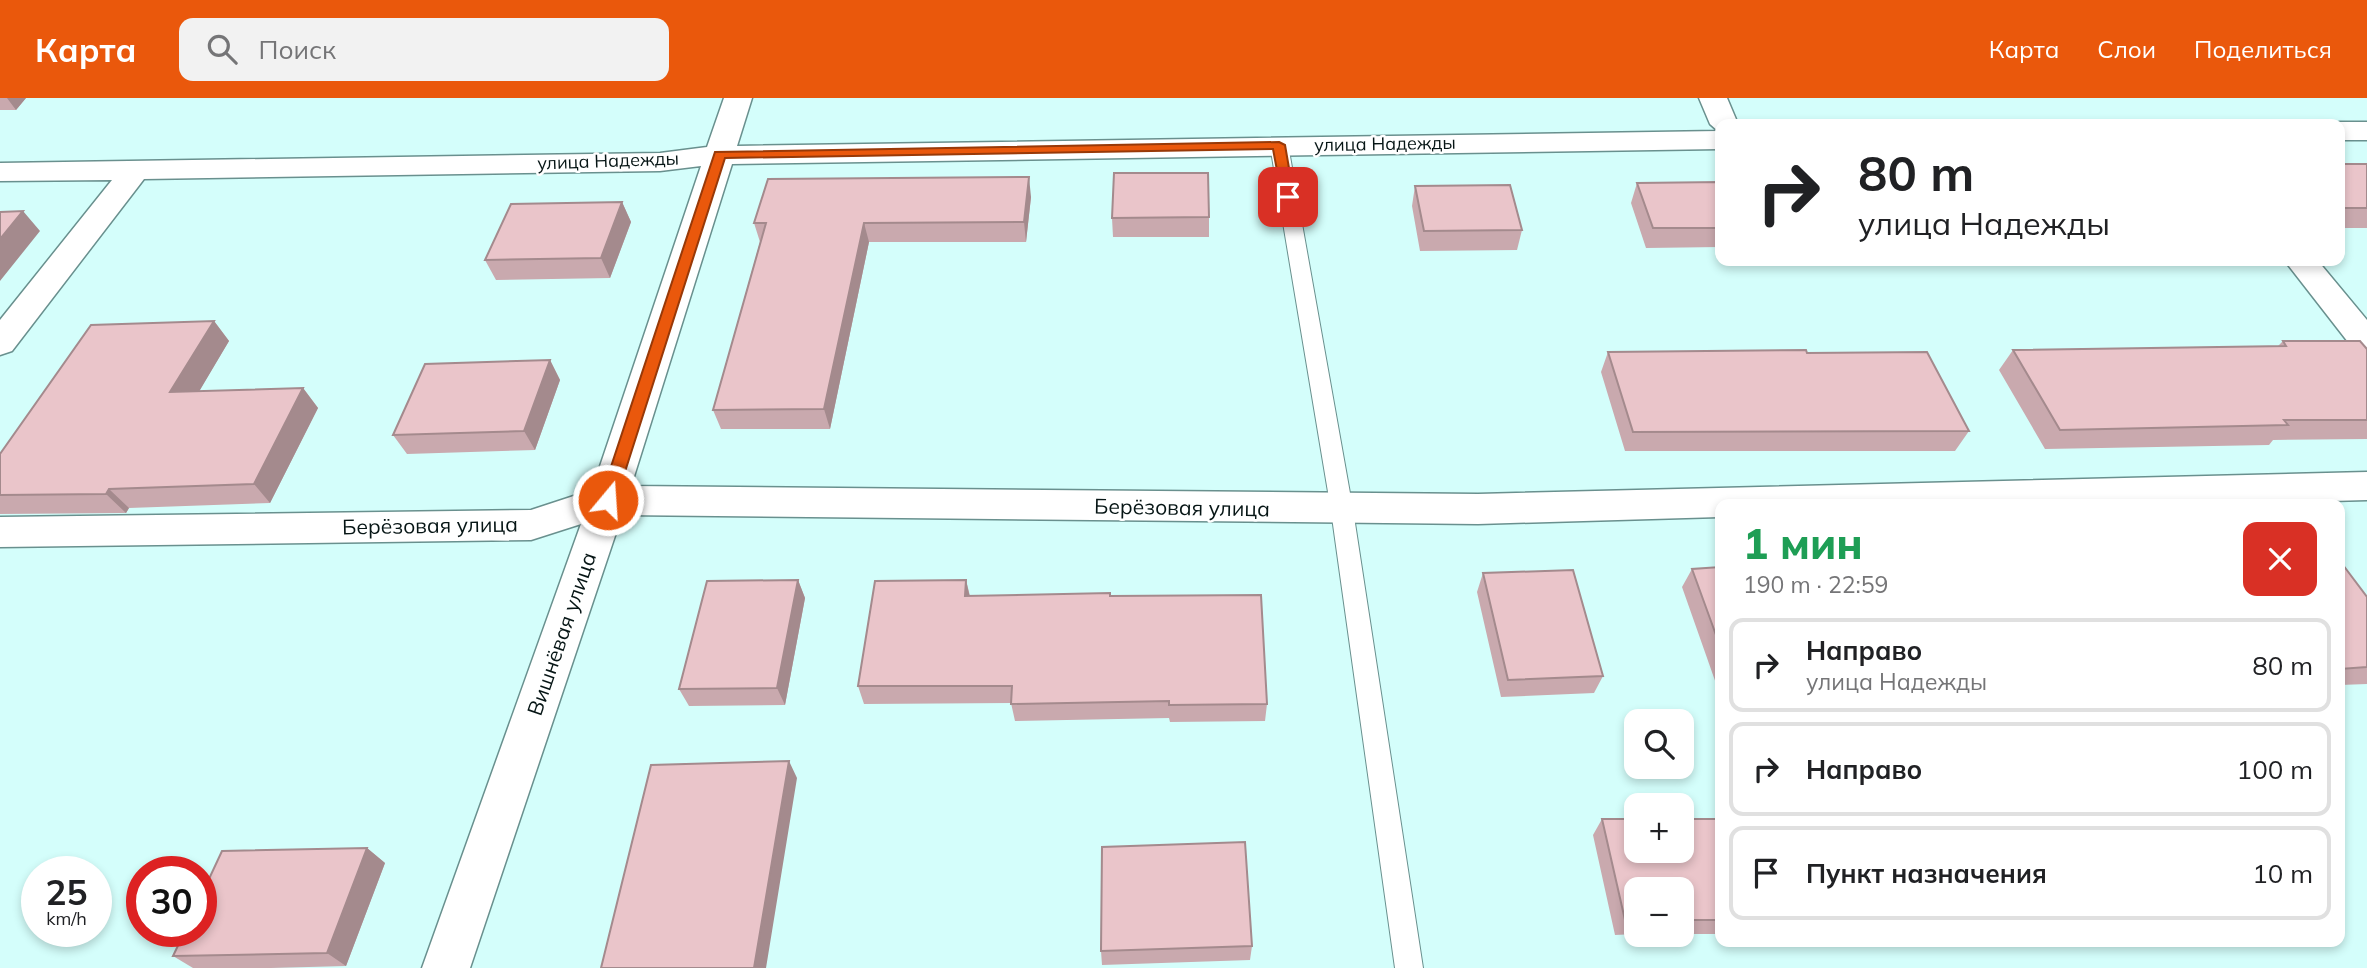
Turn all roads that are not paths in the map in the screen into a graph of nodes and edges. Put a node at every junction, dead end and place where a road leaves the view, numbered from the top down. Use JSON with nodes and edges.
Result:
{"nodes":[{"id":1,"x":737,"y":98,"type":"edge"},
{"id":2,"x":1713,"y":98,"type":"edge"},
{"id":3,"x":1722,"y":119,"type":"edge"},
{"id":4,"x":2345,"y":131,"type":"edge"},
{"id":5,"x":2367,"y":131,"type":"edge"},
{"id":6,"x":1715,"y":140,"type":"edge"},
{"id":7,"x":1279,"y":145,"type":"junction"},
{"id":8,"x":720,"y":155,"type":"junction"},
{"id":9,"x":136,"y":169,"type":"junction"},
{"id":10,"x":0,"y":172,"type":"edge"},
{"id":11,"x":2305,"y":266,"type":"edge"},
{"id":12,"x":0,"y":344,"type":"edge"},
{"id":13,"x":2367,"y":344,"type":"edge"},
{"id":14,"x":2367,"y":486,"type":"edge"},
{"id":15,"x":1865,"y":499,"type":"edge"},
{"id":16,"x":608,"y":500,"type":"junction"},
{"id":17,"x":1715,"y":503,"type":"edge"},
{"id":18,"x":1342,"y":510,"type":"junction"},
{"id":19,"x":0,"y":532,"type":"edge"},
{"id":20,"x":446,"y":968,"type":"edge"},
{"id":21,"x":1409,"y":968,"type":"edge"}],
"edges":[{"from":1,"to":8,"type":"street","name":"Вишнёвая улица"},
{"from":2,"to":3,"type":"street"},
{"from":4,"to":5,"type":"street"},
{"from":6,"to":7,"type":"street","name":"улица Надежды"},
{"from":7,"to":8,"type":"street","name":"улица Надежды"},
{"from":7,"to":18,"type":"lane"},
{"from":8,"to":9,"type":"street","name":"улица Надежды"},
{"from":8,"to":16,"type":"street","name":"Вишнёвая улица"},
{"from":9,"to":10,"type":"street","name":"улица Надежды"},
{"from":9,"to":12,"type":"street"},
{"from":11,"to":13,"type":"street"},
{"from":14,"to":15,"type":"street","name":"Берёзовая улица"},
{"from":16,"to":18,"type":"street","name":"Берёзовая улица"},
{"from":16,"to":19,"type":"street","name":"Берёзовая улица"},
{"from":16,"to":20,"type":"street","name":"Вишнёвая улица"},
{"from":17,"to":18,"type":"street","name":"Берёзовая улица"},
{"from":18,"to":21,"type":"lane"}]}
